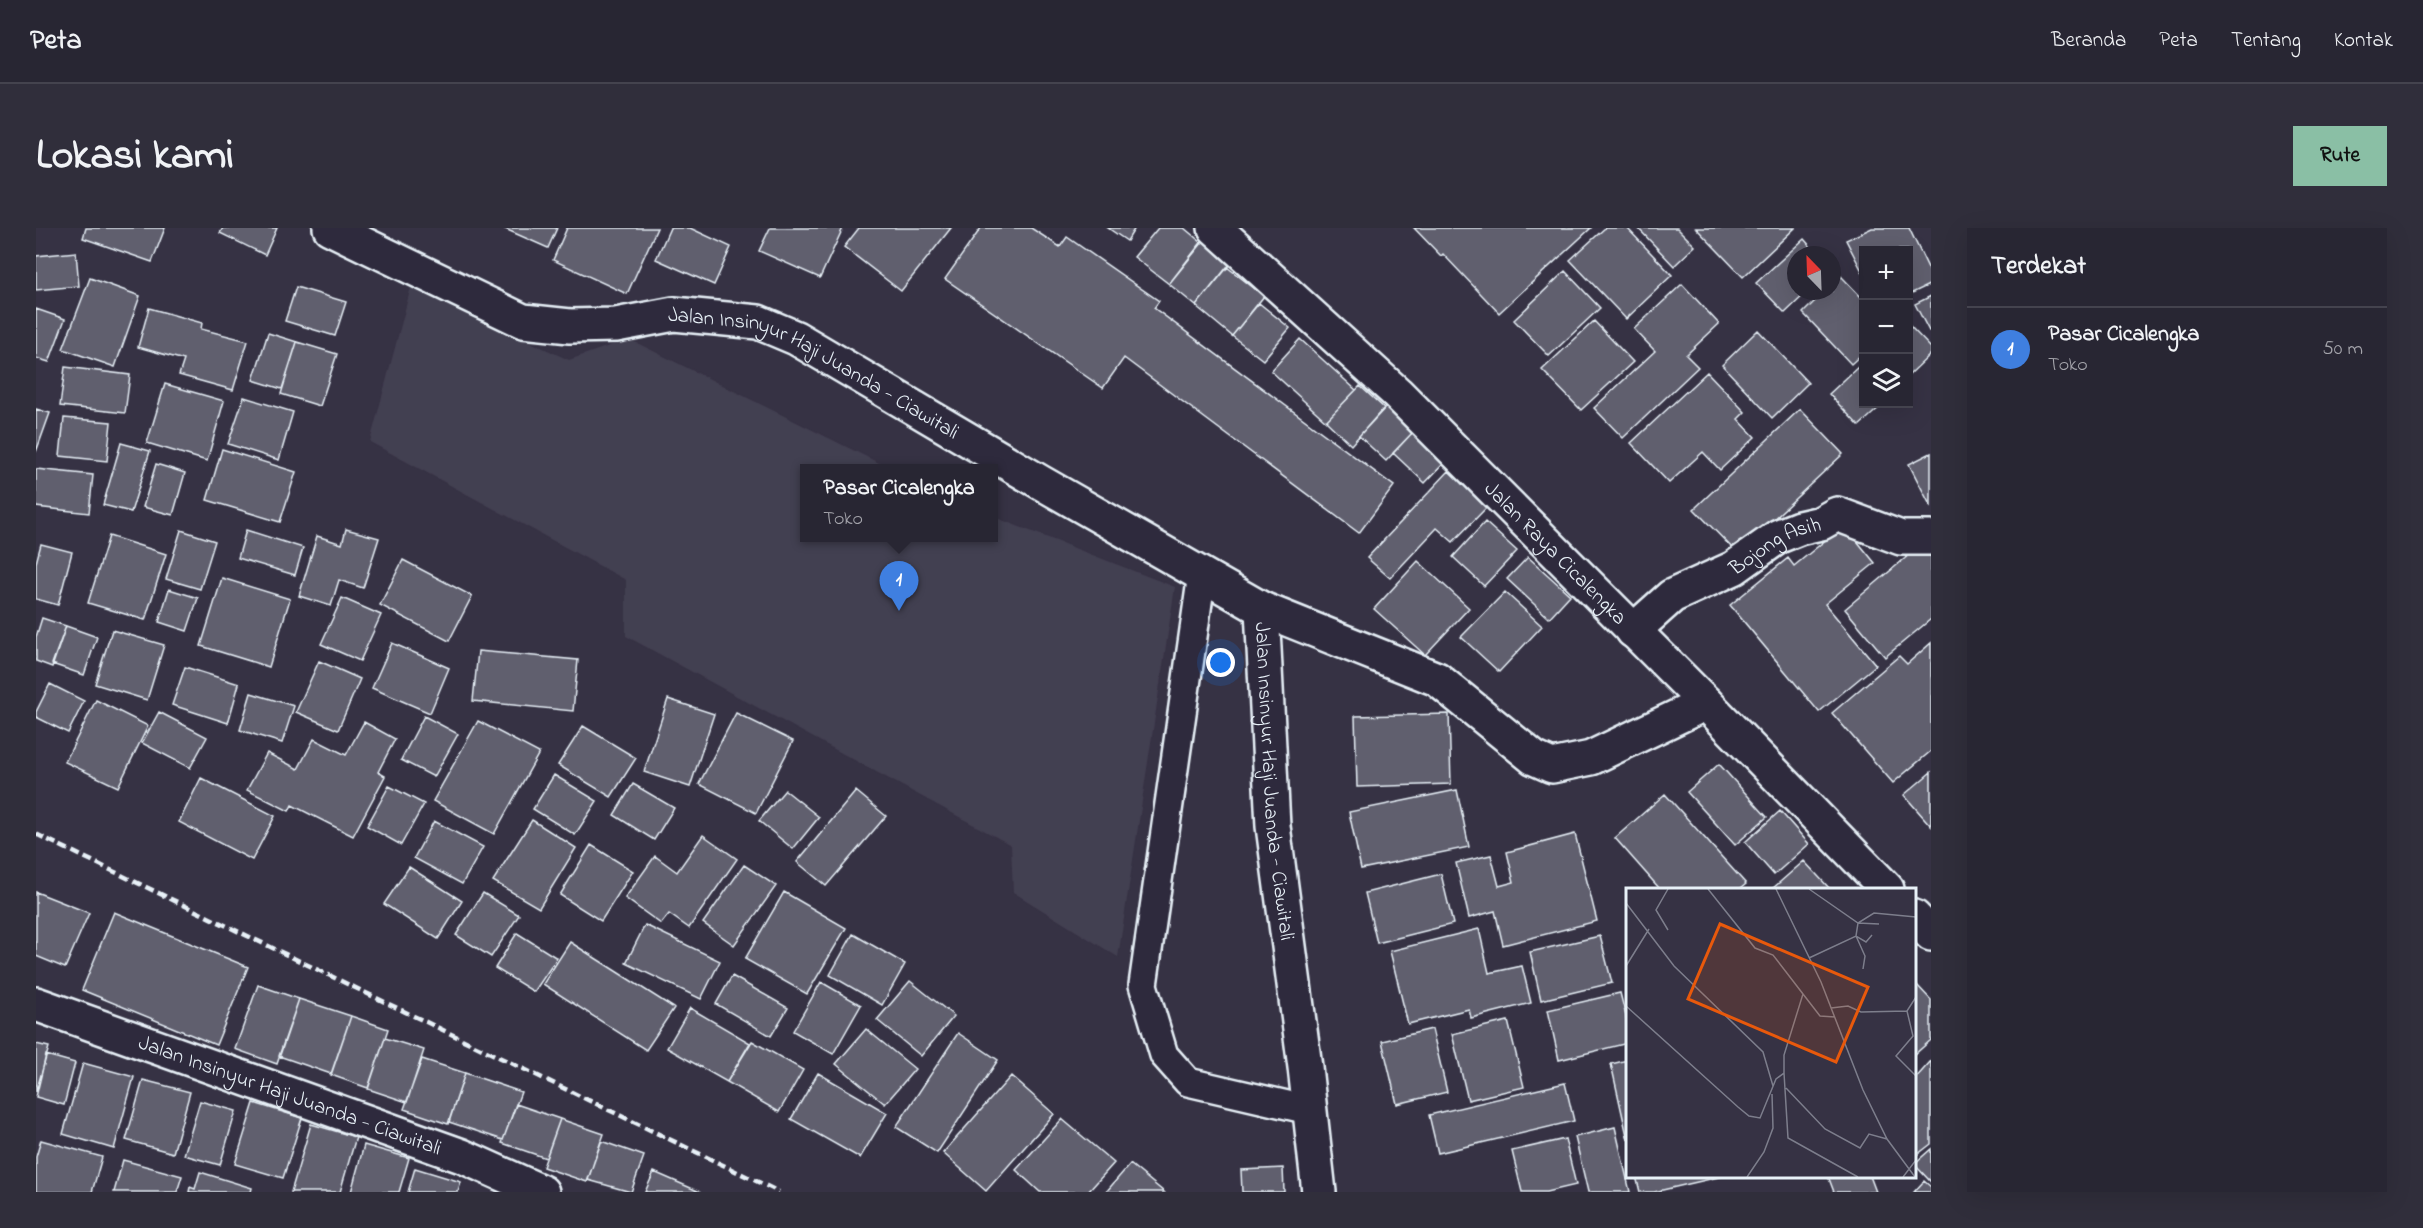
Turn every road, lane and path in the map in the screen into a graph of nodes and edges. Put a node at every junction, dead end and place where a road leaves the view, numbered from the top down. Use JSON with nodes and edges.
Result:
{"nodes":[{"id":1,"x":330,"y":228,"type":"edge"},
{"id":2,"x":1215,"y":228,"type":"edge"},
{"id":3,"x":1931,"y":538,"type":"edge"},
{"id":4,"x":1202,"y":574,"type":"junction"},
{"id":5,"x":1262,"y":609,"type":"junction"},
{"id":6,"x":1633,"y":631,"type":"junction"},
{"id":7,"x":1706,"y":704,"type":"junction"},
{"id":8,"x":1886,"y":888,"type":"edge"},
{"id":9,"x":1916,"y":919,"type":"edge"},
{"id":10,"x":1931,"y":934,"type":"edge"},
{"id":11,"x":36,"y":1004,"type":"edge"},
{"id":12,"x":1309,"y":1110,"type":"junction"},
{"id":13,"x":542,"y":1192,"type":"edge"},
{"id":14,"x":1319,"y":1192,"type":"edge"}],
"edges":[{"from":1,"to":4,"type":"street","name":"Jalan Insinyur Haji Juanda - Ciawitali"},
{"from":2,"to":6,"type":"street","name":"Jalan Raya Cicalengka"},
{"from":3,"to":6,"type":"street","name":"Bojong Asih"},
{"from":4,"to":5,"type":"street","name":"Jalan Insinyur Haji Juanda - Ciawitali"},
{"from":4,"to":12,"type":"lane"},
{"from":5,"to":7,"type":"street"},
{"from":5,"to":12,"type":"street","name":"Jalan Insinyur Haji Juanda - Ciawitali"},
{"from":6,"to":7,"type":"street","name":"Jalan Raya Cicalengka"},
{"from":7,"to":8,"type":"street","name":"Jalan Raya Cicalengka"},
{"from":9,"to":10,"type":"street"},
{"from":11,"to":13,"type":"street","name":"Jalan Insinyur Haji Juanda - Ciawitali"},
{"from":12,"to":14,"type":"street","name":"Jalan Insinyur Haji Juanda - Ciawitali"}]}
